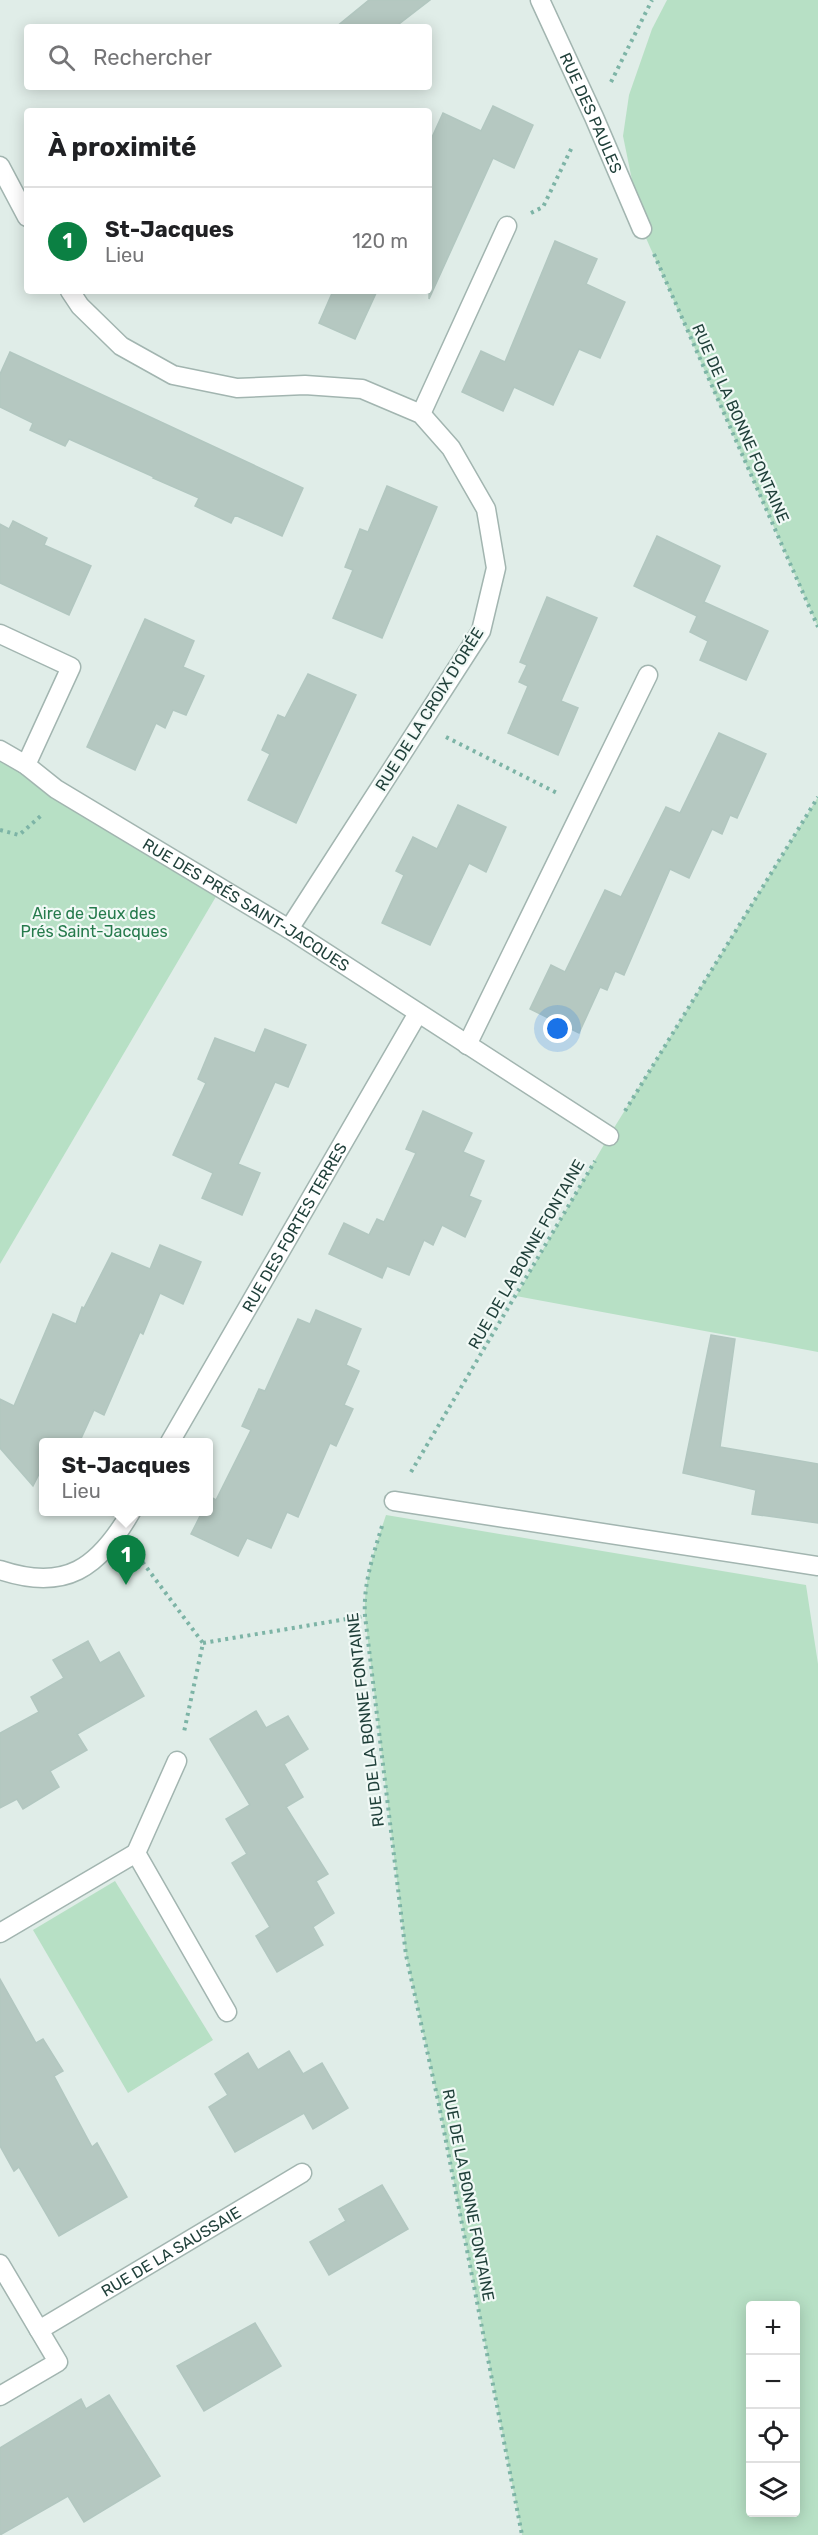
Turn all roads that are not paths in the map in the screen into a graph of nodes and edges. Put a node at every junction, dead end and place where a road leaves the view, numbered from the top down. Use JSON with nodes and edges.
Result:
{"nodes":[{"id":1,"x":540,"y":0,"type":"edge"},
{"id":2,"x":4,"y":173,"type":"edge"},
{"id":3,"x":0,"y":199,"type":"edge"},
{"id":4,"x":24,"y":211,"type":"edge"},
{"id":5,"x":507,"y":226,"type":"road end"},
{"id":6,"x":642,"y":229,"type":"road end"},
{"id":7,"x":72,"y":294,"type":"edge"},
{"id":8,"x":421,"y":414,"type":"junction"},
{"id":9,"x":0,"y":634,"type":"edge"},
{"id":10,"x":648,"y":675,"type":"dead end"},
{"id":11,"x":0,"y":750,"type":"edge"},
{"id":12,"x":26,"y":765,"type":"junction"},
{"id":13,"x":289,"y":929,"type":"junction"},
{"id":14,"x":418,"y":1013,"type":"junction"},
{"id":15,"x":466,"y":1045,"type":"junction"},
{"id":16,"x":609,"y":1136,"type":"road end"},
{"id":17,"x":173,"y":1438,"type":"edge"},
{"id":18,"x":394,"y":1501,"type":"road end"},
{"id":19,"x":129,"y":1516,"type":"edge"},
{"id":20,"x":818,"y":1566,"type":"edge"},
{"id":21,"x":0,"y":1570,"type":"edge"},
{"id":22,"x":177,"y":1761,"type":"road end"},
{"id":23,"x":136,"y":1853,"type":"junction"},
{"id":24,"x":0,"y":1933,"type":"edge"},
{"id":25,"x":227,"y":2012,"type":"dead end"},
{"id":26,"x":303,"y":2173,"type":"dead end"},
{"id":27,"x":0,"y":2264,"type":"edge"},
{"id":28,"x":39,"y":2330,"type":"junction"},
{"id":29,"x":0,"y":2396,"type":"edge"}],
"edges":[{"from":1,"to":6,"type":"street","name":"RUE DES PAULES"},
{"from":2,"to":3,"type":"street"},
{"from":2,"to":4,"type":"street"},
{"from":5,"to":8,"type":"street"},
{"from":7,"to":8,"type":"street","name":"RUE DE LA CROIX D'ORÉE"},
{"from":8,"to":13,"type":"street","name":"RUE DE LA CROIX D'ORÉE"},
{"from":9,"to":12,"type":"street"},
{"from":10,"to":15,"type":"street"},
{"from":11,"to":12,"type":"street","name":"RUE DES PRÉS SAINT-JACQUES"},
{"from":12,"to":13,"type":"street","name":"RUE DES PRÉS SAINT-JACQUES"},
{"from":13,"to":14,"type":"street","name":"RUE DES PRÉS SAINT-JACQUES"},
{"from":14,"to":15,"type":"street","name":"RUE DES PRÉS SAINT-JACQUES"},
{"from":14,"to":17,"type":"street","name":"RUE DES FORTES TERRES"},
{"from":15,"to":16,"type":"street","name":"RUE DES PRÉS SAINT-JACQUES"},
{"from":18,"to":20,"type":"street"},
{"from":19,"to":21,"type":"street"},
{"from":22,"to":23,"type":"street"},
{"from":23,"to":24,"type":"street"},
{"from":23,"to":25,"type":"street"},
{"from":26,"to":28,"type":"street","name":"RUE DE LA SAUSSAIE"},
{"from":27,"to":28,"type":"street"},
{"from":28,"to":29,"type":"street"}]}
